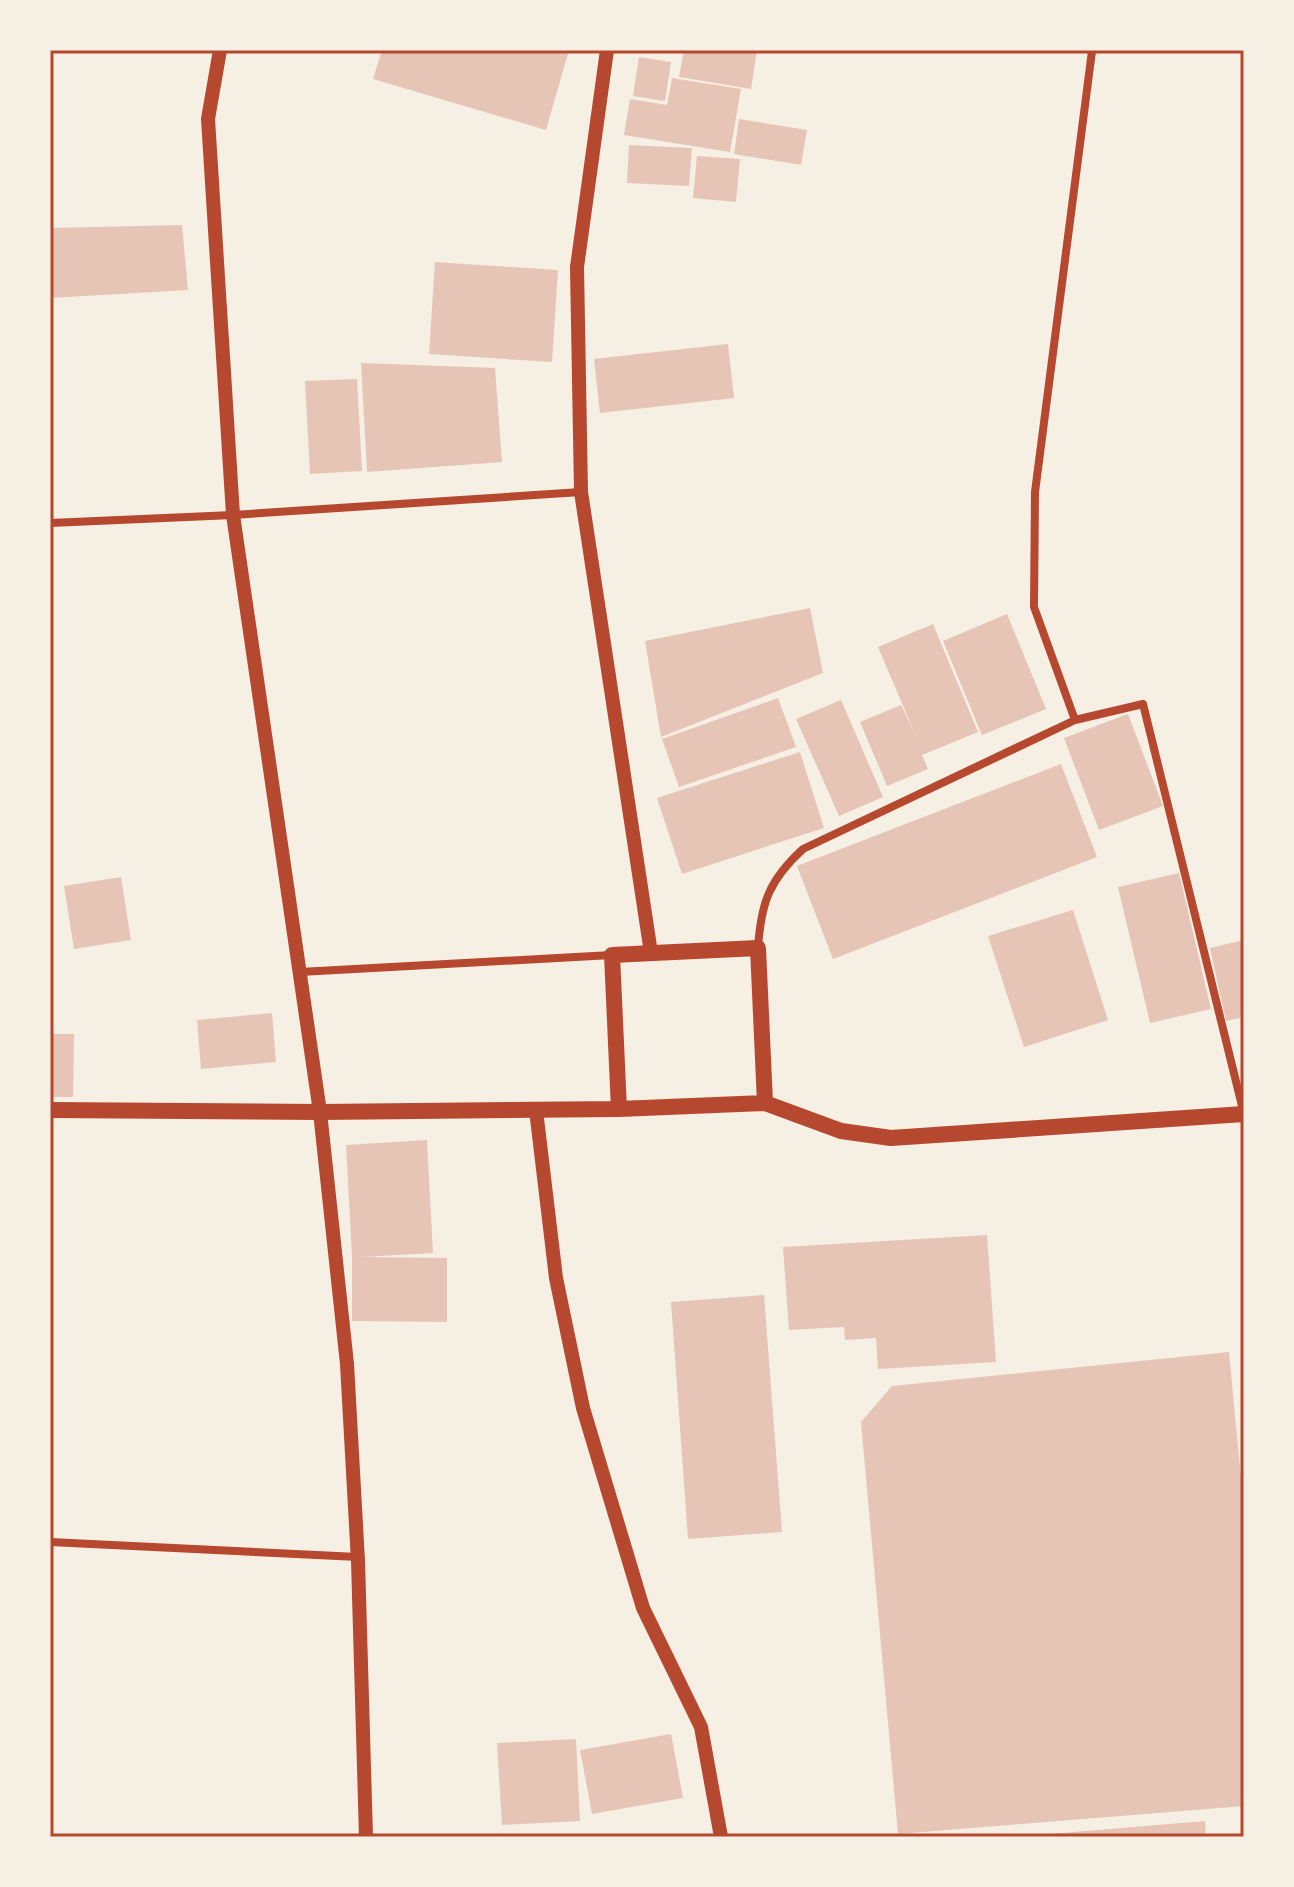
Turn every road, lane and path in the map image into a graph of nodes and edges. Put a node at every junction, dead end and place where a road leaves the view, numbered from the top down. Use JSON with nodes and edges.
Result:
{"nodes":[{"id":1,"x":220,"y":50,"type":"edge"},
{"id":2,"x":607,"y":50,"type":"edge"},
{"id":3,"x":1090,"y":50,"type":"edge"},
{"id":4,"x":581,"y":492,"type":"junction"},
{"id":5,"x":233,"y":515,"type":"junction"},
{"id":6,"x":50,"y":523,"type":"edge"},
{"id":7,"x":1075,"y":720,"type":"junction"},
{"id":8,"x":758,"y":948,"type":"junction"},
{"id":9,"x":651,"y":953,"type":"junction"},
{"id":10,"x":612,"y":955,"type":"junction"},
{"id":11,"x":300,"y":972,"type":"junction"},
{"id":12,"x":765,"y":1103,"type":"junction"},
{"id":13,"x":619,"y":1109,"type":"junction"},
{"id":14,"x":50,"y":1110,"type":"edge"},
{"id":15,"x":536,"y":1110,"type":"junction"},
{"id":16,"x":320,"y":1112,"type":"junction"},
{"id":17,"x":1244,"y":1114,"type":"edge"},
{"id":18,"x":50,"y":1542,"type":"edge"},
{"id":19,"x":358,"y":1557,"type":"junction"},
{"id":20,"x":366,"y":1837,"type":"edge"},
{"id":21,"x":721,"y":1837,"type":"edge"}],
"edges":[{"from":1,"to":5,"type":"street"},
{"from":2,"to":4,"type":"street"},
{"from":3,"to":7,"type":"street"},
{"from":4,"to":5,"type":"street"},
{"from":4,"to":9,"type":"street"},
{"from":5,"to":6,"type":"street"},
{"from":5,"to":11,"type":"street"},
{"from":7,"to":8,"type":"street"},
{"from":7,"to":17,"type":"street"},
{"from":8,"to":9,"type":"main road"},
{"from":8,"to":12,"type":"main road"},
{"from":9,"to":10,"type":"main road"},
{"from":10,"to":11,"type":"street"},
{"from":10,"to":13,"type":"main road"},
{"from":11,"to":16,"type":"street"},
{"from":12,"to":13,"type":"main road"},
{"from":12,"to":17,"type":"main road"},
{"from":13,"to":15,"type":"main road"},
{"from":14,"to":16,"type":"main road"},
{"from":15,"to":16,"type":"main road"},
{"from":15,"to":21,"type":"street"},
{"from":16,"to":19,"type":"street"},
{"from":18,"to":19,"type":"street"},
{"from":19,"to":20,"type":"street"}]}
